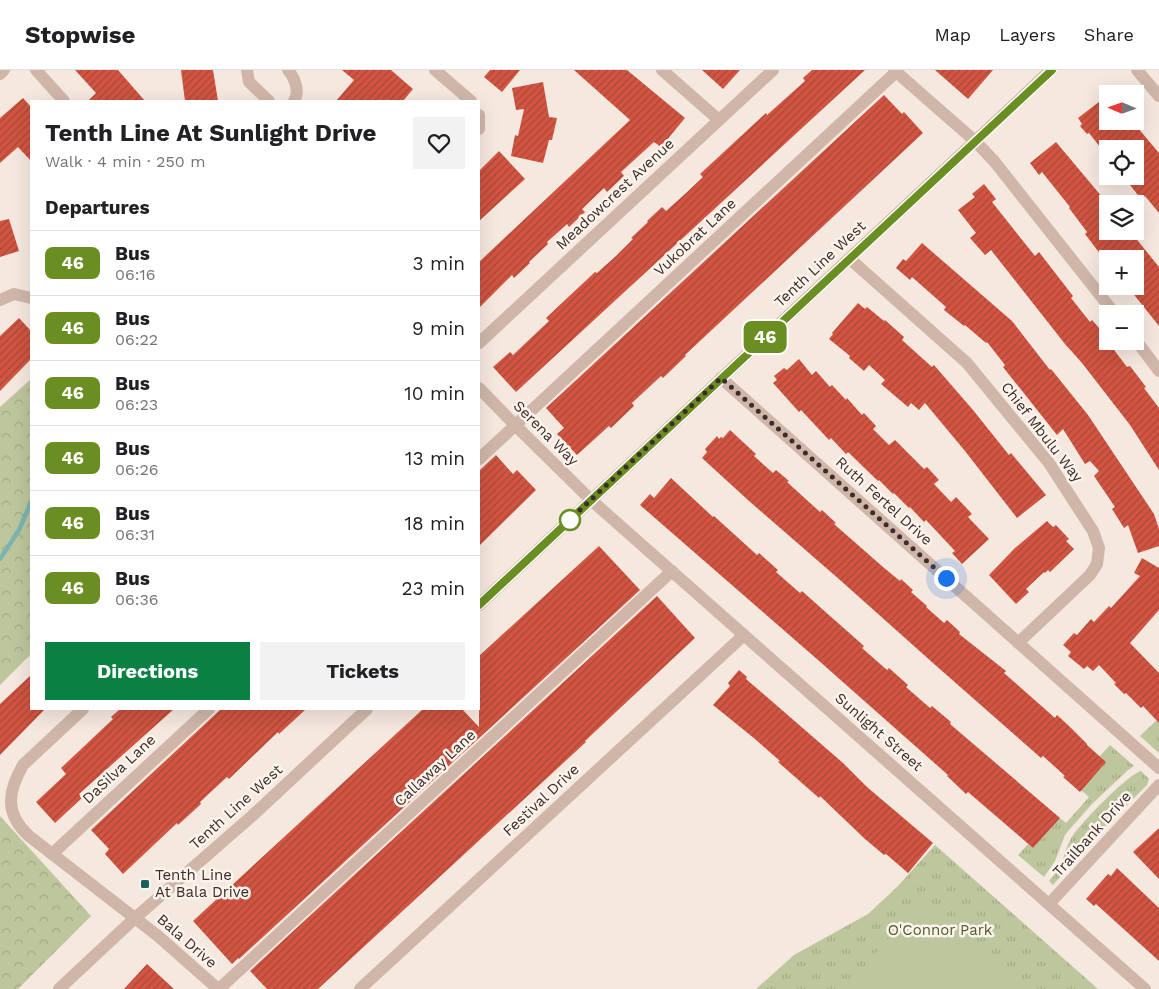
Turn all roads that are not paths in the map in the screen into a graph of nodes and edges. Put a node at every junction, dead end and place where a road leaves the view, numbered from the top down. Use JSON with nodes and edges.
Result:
{"nodes":[{"id":1,"x":4,"y":70,"type":"edge"},
{"id":2,"x":36,"y":70,"type":"edge"},
{"id":3,"x":247,"y":70,"type":"edge"},
{"id":4,"x":435,"y":70,"type":"edge"},
{"id":5,"x":662,"y":70,"type":"edge"},
{"id":6,"x":773,"y":70,"type":"edge"},
{"id":7,"x":1052,"y":70,"type":"edge"},
{"id":8,"x":1136,"y":70,"type":"edge"},
{"id":9,"x":895,"y":71,"type":"edge"},
{"id":10,"x":294,"y":72,"type":"edge"},
{"id":11,"x":0,"y":74,"type":"edge"},
{"id":12,"x":1159,"y":96,"type":"edge"},
{"id":13,"x":63,"y":100,"type":"edge"},
{"id":14,"x":268,"y":100,"type":"edge"},
{"id":15,"x":294,"y":100,"type":"edge"},
{"id":16,"x":470,"y":100,"type":"edge"},
{"id":17,"x":719,"y":120,"type":"junction"},
{"id":18,"x":975,"y":141,"type":"junction"},
{"id":19,"x":850,"y":259,"type":"junction"},
{"id":20,"x":30,"y":298,"type":"edge"},
{"id":21,"x":0,"y":300,"type":"edge"},
{"id":22,"x":1108,"y":305,"type":"edge"},
{"id":23,"x":480,"y":342,"type":"edge"},
{"id":24,"x":1143,"y":350,"type":"edge"},
{"id":25,"x":1159,"y":371,"type":"edge"},
{"id":26,"x":721,"y":378,"type":"junction"},
{"id":27,"x":480,"y":389,"type":"edge"},
{"id":28,"x":515,"y":426,"type":"junction"},
{"id":29,"x":480,"y":458,"type":"edge"},
{"id":30,"x":592,"y":500,"type":"junction"},
{"id":31,"x":672,"y":571,"type":"junction"},
{"id":32,"x":480,"y":604,"type":"edge"},
{"id":33,"x":744,"y":635,"type":"junction"},
{"id":34,"x":1018,"y":643,"type":"junction"},
{"id":35,"x":82,"y":710,"type":"edge"},
{"id":36,"x":208,"y":710,"type":"edge"},
{"id":37,"x":366,"y":710,"type":"edge"},
{"id":38,"x":1159,"y":768,"type":"edge"},
{"id":39,"x":1159,"y":785,"type":"edge"},
{"id":40,"x":52,"y":854,"type":"junction"},
{"id":41,"x":1049,"y":904,"type":"junction"},
{"id":42,"x":135,"y":918,"type":"junction"},
{"id":43,"x":59,"y":989,"type":"edge"},
{"id":44,"x":218,"y":989,"type":"edge"},
{"id":45,"x":360,"y":989,"type":"edge"},
{"id":46,"x":1145,"y":989,"type":"edge"}],
"edges":[{"from":1,"to":11,"type":"street"},
{"from":2,"to":13,"type":"street"},
{"from":3,"to":14,"type":"street"},
{"from":4,"to":16,"type":"street"},
{"from":5,"to":17,"type":"street"},
{"from":6,"to":17,"type":"street","name":"Meadowcrest Avenue"},
{"from":7,"to":18,"type":"street","name":"Tenth Line West"},
{"from":8,"to":12,"type":"street"},
{"from":9,"to":18,"type":"street"},
{"from":9,"to":28,"type":"street","name":"Vukobrat Lane"},
{"from":10,"to":15,"type":"street"},
{"from":17,"to":23,"type":"street","name":"Meadowcrest Avenue"},
{"from":18,"to":19,"type":"street","name":"Tenth Line West"},
{"from":18,"to":22,"type":"street"},
{"from":19,"to":26,"type":"street","name":"Tenth Line West"},
{"from":19,"to":34,"type":"street","name":"Chief Mbulu Way"},
{"from":20,"to":21,"type":"street"},
{"from":24,"to":25,"type":"street"},
{"from":26,"to":30,"type":"street","name":"Tenth Line West"},
{"from":26,"to":34,"type":"street","name":"Ruth Fertel Drive"},
{"from":27,"to":28,"type":"street","name":"Serena Way"},
{"from":28,"to":29,"type":"street"},
{"from":28,"to":30,"type":"street","name":"Serena Way"},
{"from":30,"to":31,"type":"street","name":"Sunlight Street"},
{"from":30,"to":32,"type":"street","name":"Tenth Line West"},
{"from":31,"to":33,"type":"street","name":"Sunlight Street"},
{"from":31,"to":44,"type":"street","name":"Callaway Lane"},
{"from":33,"to":41,"type":"street","name":"Sunlight Street"},
{"from":33,"to":45,"type":"street","name":"Festival Drive"},
{"from":34,"to":38,"type":"street","name":"Ruth Fertel Drive"},
{"from":35,"to":40,"type":"street"},
{"from":36,"to":40,"type":"street","name":"DaSilva Lane"},
{"from":37,"to":42,"type":"street","name":"Tenth Line West"},
{"from":39,"to":41,"type":"street","name":"Trailbank Drive"},
{"from":40,"to":42,"type":"street"},
{"from":41,"to":46,"type":"street","name":"Sunlight Street"},
{"from":42,"to":43,"type":"street","name":"Tenth Line West"},
{"from":42,"to":44,"type":"street","name":"Bala Drive"}]}
